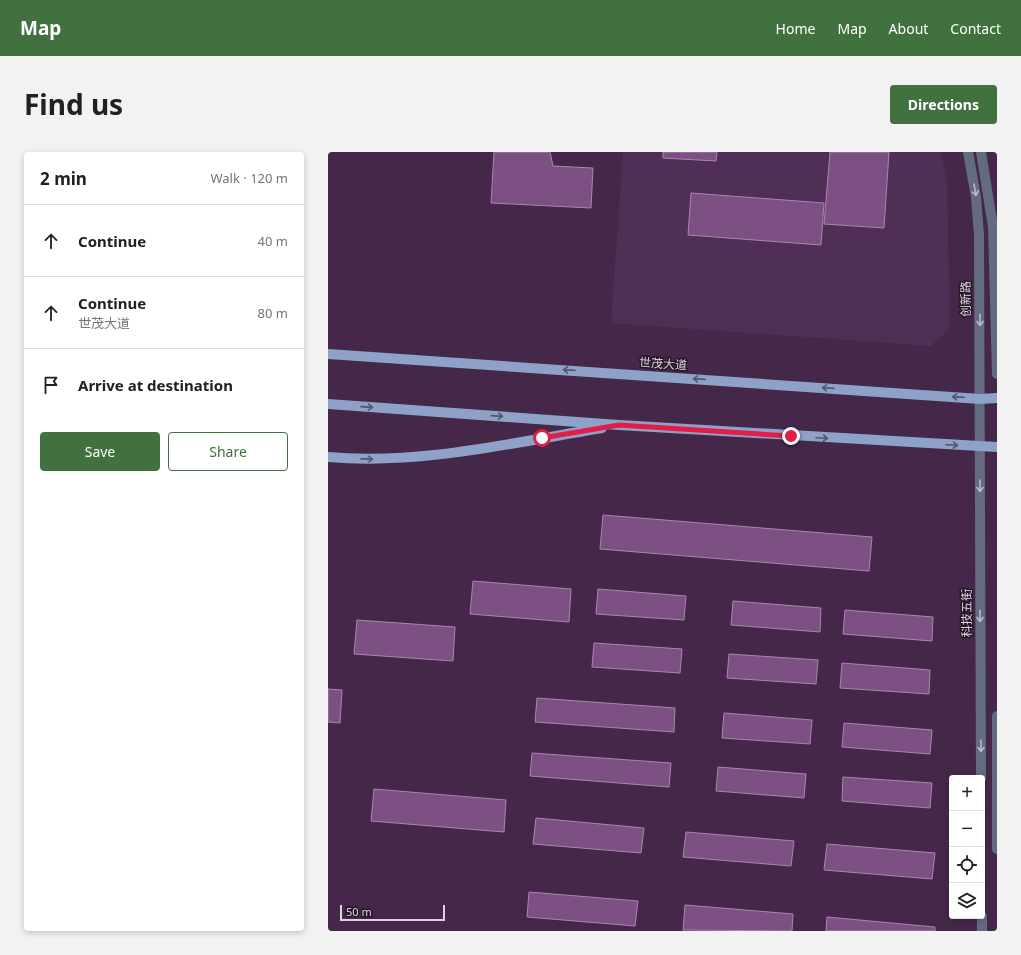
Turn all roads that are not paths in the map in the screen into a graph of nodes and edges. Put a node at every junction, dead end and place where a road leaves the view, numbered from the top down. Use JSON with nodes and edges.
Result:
{"nodes":[{"id":1,"x":968,"y":152,"type":"edge"},
{"id":2,"x":981,"y":152,"type":"edge"},
{"id":3,"x":328,"y":354,"type":"edge"},
{"id":4,"x":997,"y":374,"type":"edge"},
{"id":5,"x":997,"y":398,"type":"edge"},
{"id":6,"x":980,"y":399,"type":"junction"},
{"id":7,"x":328,"y":404,"type":"edge"},
{"id":8,"x":619,"y":425,"type":"junction"},
{"id":9,"x":980,"y":447,"type":"junction"},
{"id":10,"x":997,"y":447,"type":"edge"},
{"id":11,"x":328,"y":457,"type":"edge"},
{"id":12,"x":997,"y":716,"type":"edge"},
{"id":13,"x":981,"y":775,"type":"edge"},
{"id":14,"x":997,"y":849,"type":"edge"},
{"id":15,"x":982,"y":919,"type":"edge"},
{"id":16,"x":982,"y":931,"type":"edge"}],
"edges":[{"from":1,"to":6,"type":"street","name":"创新路","one_way":true},
{"from":2,"to":4,"type":"street"},
{"from":6,"to":3,"type":"main road","name":"世茂大道","one_way":true},
{"from":5,"to":6,"type":"main road","name":"世茂大道"},
{"from":6,"to":9,"type":"street","name":"创新路"},
{"from":7,"to":8,"type":"main road","one_way":true},
{"from":8,"to":9,"type":"main road","one_way":true},
{"from":11,"to":8,"type":"main road","one_way":true},
{"from":9,"to":10,"type":"main road"},
{"from":9,"to":13,"type":"street","name":"科技五街","one_way":true},
{"from":12,"to":14,"type":"street"},
{"from":15,"to":16,"type":"street"}]}
